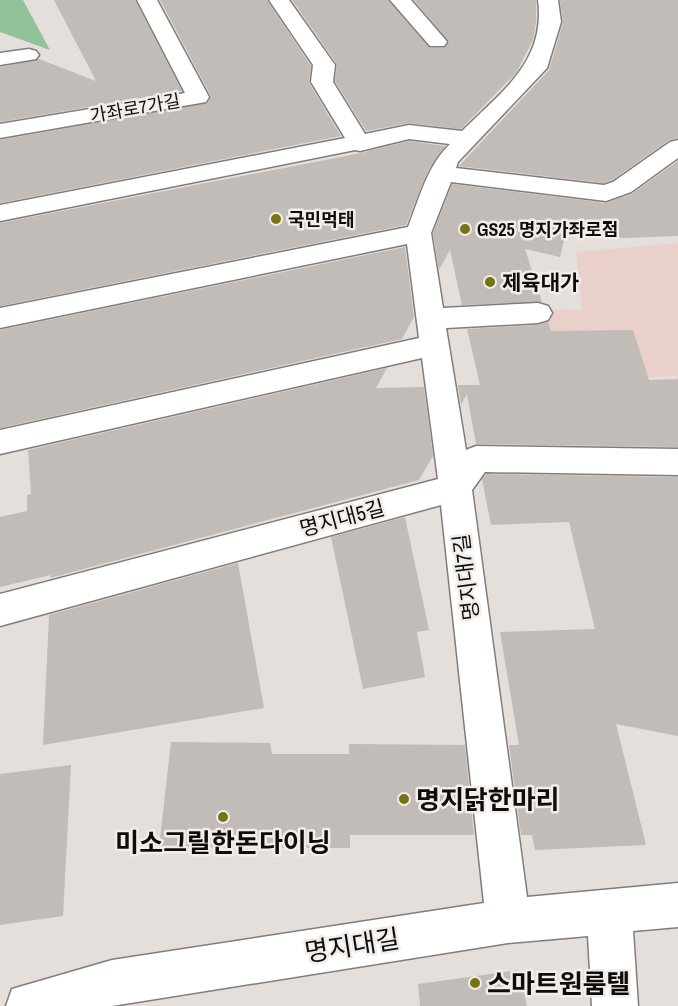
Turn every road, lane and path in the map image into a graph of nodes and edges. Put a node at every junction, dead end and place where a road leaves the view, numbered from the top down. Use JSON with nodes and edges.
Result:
{"nodes":[{"id":1,"x":136,"y":0,"type":"edge"},
{"id":2,"x":147,"y":0,"type":"edge"},
{"id":3,"x":279,"y":0,"type":"edge"},
{"id":4,"x":400,"y":0,"type":"edge"},
{"id":5,"x":547,"y":0,"type":"edge"},
{"id":6,"x":153,"y":35,"type":"dead end"},
{"id":7,"x":437,"y":42,"type":"dead end"},
{"id":8,"x":29,"y":55,"type":"dead end"},
{"id":9,"x":0,"y":59,"type":"edge"},
{"id":10,"x":0,"y":131,"type":"edge"},
{"id":11,"x":468,"y":139,"type":"junction"},
{"id":12,"x":360,"y":144,"type":"junction"},
{"id":13,"x":678,"y":147,"type":"edge"},
{"id":14,"x":440,"y":173,"type":"junction"},
{"id":15,"x":0,"y":213,"type":"edge"},
{"id":16,"x":418,"y":233,"type":"junction"},
{"id":17,"x":538,"y":313,"type":"dead end"},
{"id":18,"x":0,"y":318,"type":"edge"},
{"id":19,"x":432,"y":332,"type":"junction"},
{"id":20,"x":0,"y":442,"type":"edge"},
{"id":21,"x":678,"y":462,"type":"edge"},
{"id":22,"x":455,"y":488,"type":"junction"},
{"id":23,"x":0,"y":610,"type":"edge"},
{"id":24,"x":678,"y":905,"type":"edge"},
{"id":25,"x":609,"y":913,"type":"junction"},
{"id":26,"x":508,"y":921,"type":"junction"},
{"id":27,"x":29,"y":1006,"type":"edge"},
{"id":28,"x":615,"y":1006,"type":"edge"}],
"edges":[{"from":1,"to":6,"type":"street"},
{"from":2,"to":10,"type":"street","name":"가좌로7가길"},
{"from":3,"to":12,"type":"street"},
{"from":4,"to":7,"type":"street"},
{"from":5,"to":11,"type":"street"},
{"from":8,"to":9,"type":"street"},
{"from":11,"to":12,"type":"street"},
{"from":11,"to":14,"type":"street"},
{"from":12,"to":15,"type":"street"},
{"from":13,"to":14,"type":"street"},
{"from":14,"to":16,"type":"street"},
{"from":16,"to":18,"type":"street"},
{"from":16,"to":19,"type":"street","name":"명지대7길"},
{"from":17,"to":19,"type":"street"},
{"from":19,"to":20,"type":"street"},
{"from":19,"to":22,"type":"street","name":"명지대7길"},
{"from":21,"to":22,"type":"street"},
{"from":22,"to":23,"type":"street","name":"명지대5길"},
{"from":22,"to":26,"type":"street","name":"명지대7길"},
{"from":24,"to":25,"type":"street","name":"명지대길"},
{"from":25,"to":26,"type":"street","name":"명지대길"},
{"from":25,"to":28,"type":"street"},
{"from":26,"to":27,"type":"street","name":"명지대길"}]}
